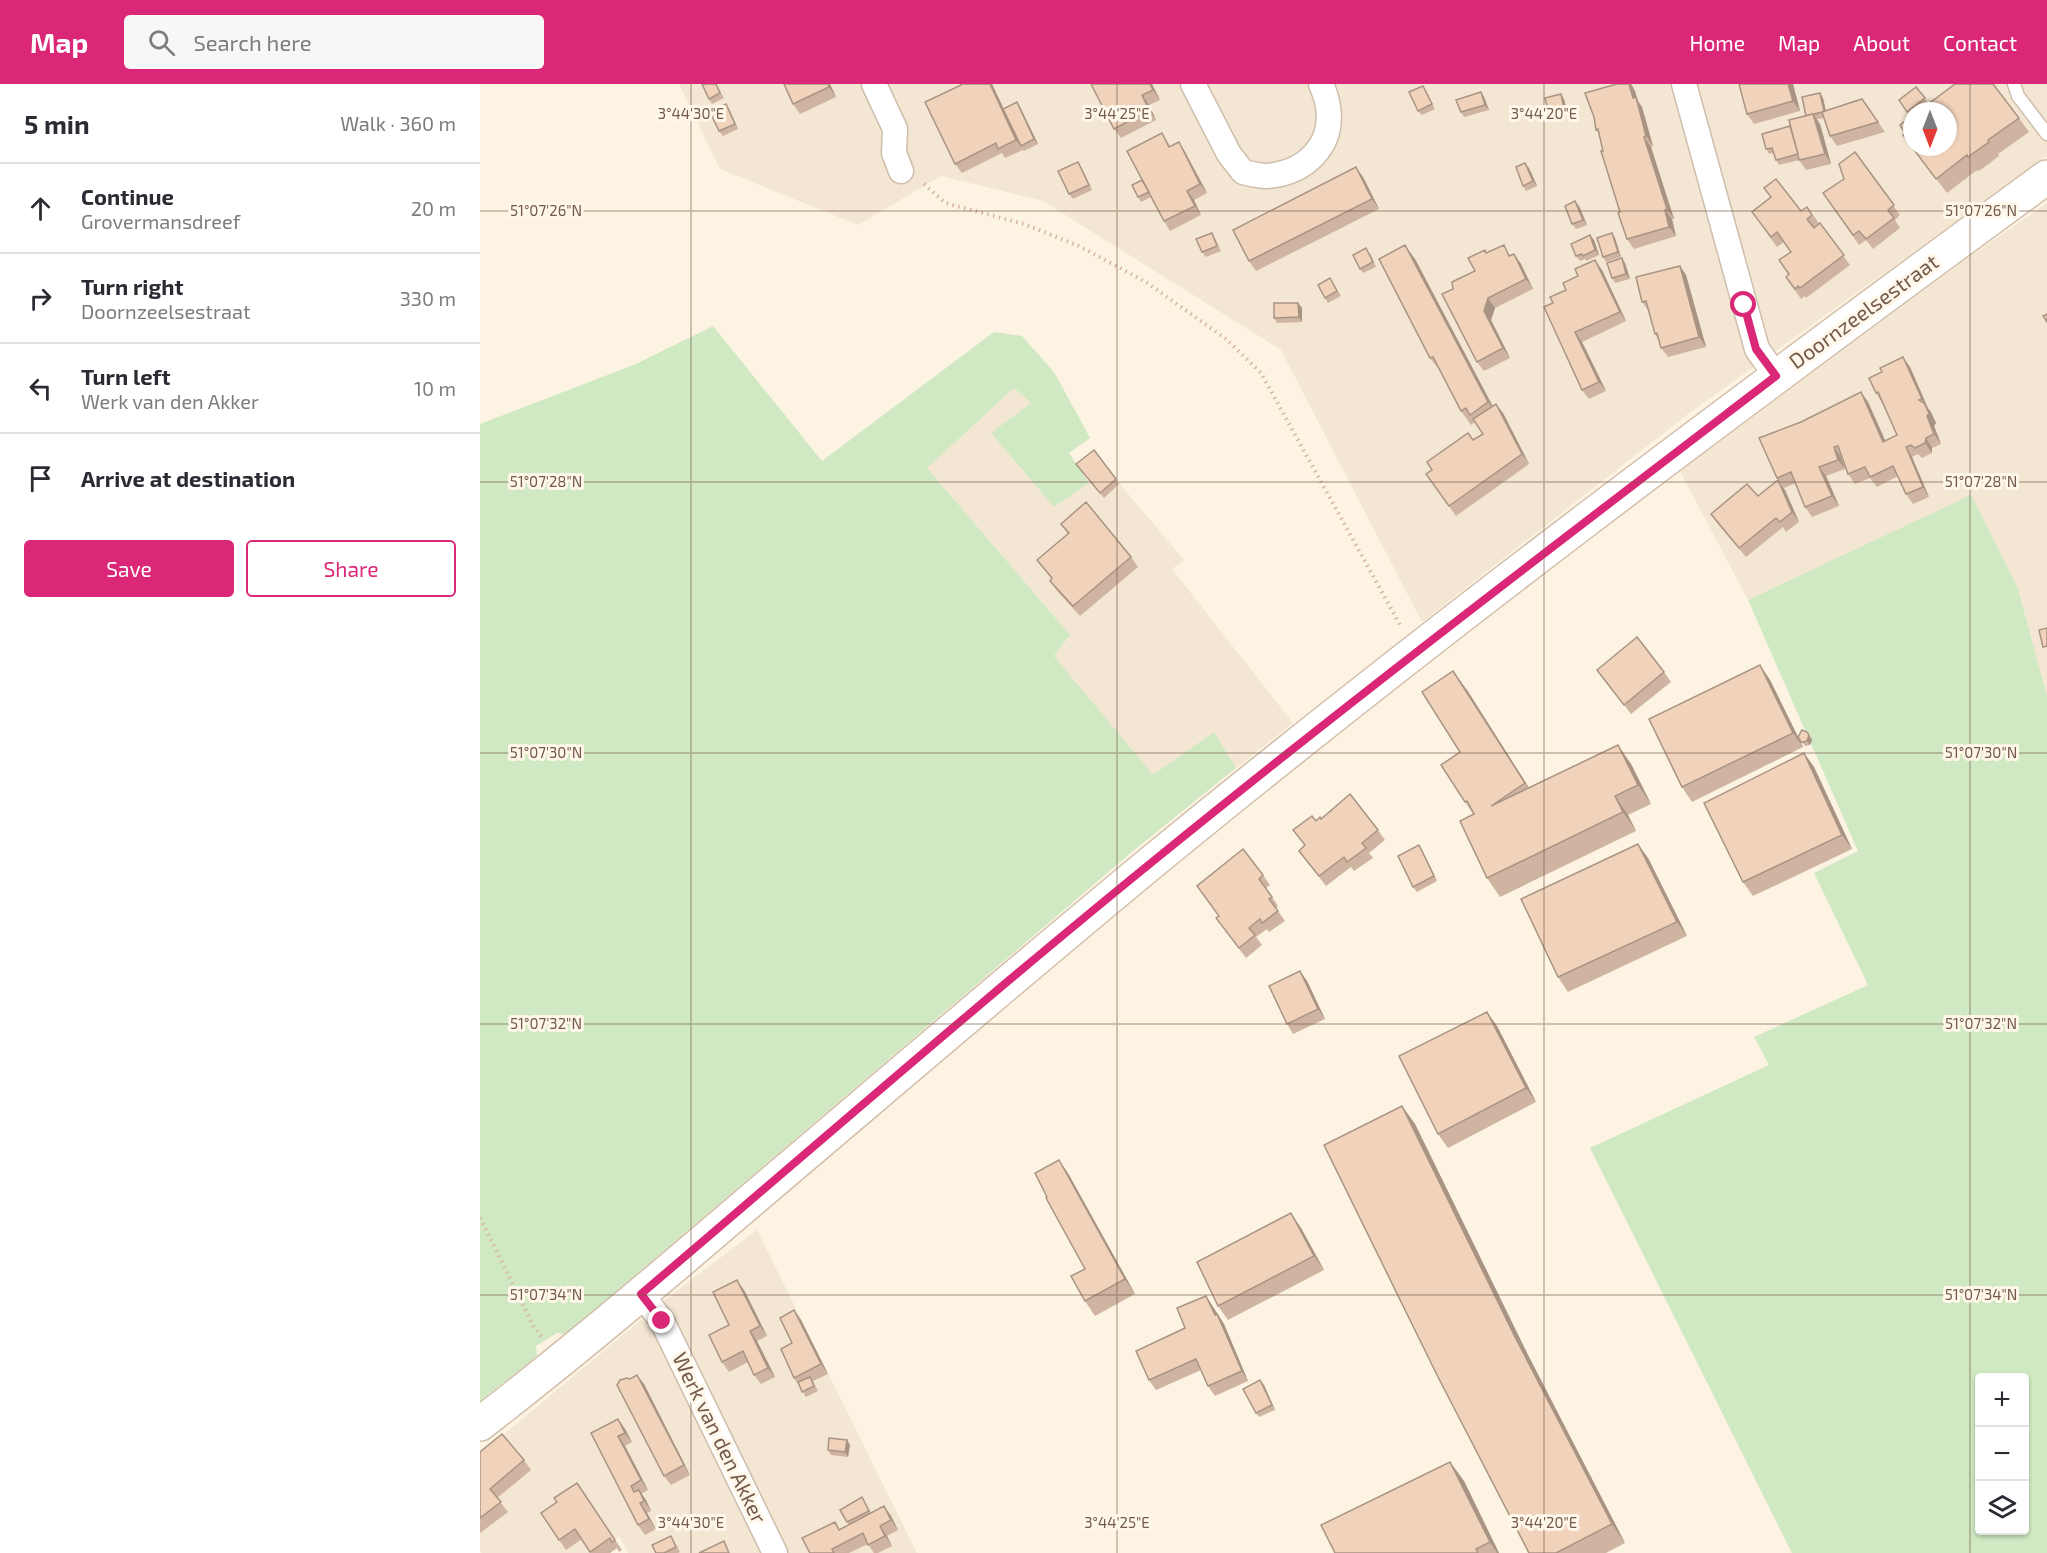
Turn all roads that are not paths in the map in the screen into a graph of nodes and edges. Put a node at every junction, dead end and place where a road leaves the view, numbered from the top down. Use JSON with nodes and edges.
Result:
{"nodes":[{"id":1,"x":874,"y":84,"type":"edge"},
{"id":2,"x":1193,"y":84,"type":"edge"},
{"id":3,"x":1321,"y":84,"type":"edge"},
{"id":4,"x":1684,"y":84,"type":"edge"},
{"id":5,"x":2014,"y":84,"type":"edge"},
{"id":6,"x":2047,"y":134,"type":"edge"},
{"id":7,"x":901,"y":171,"type":"road end"},
{"id":8,"x":2047,"y":177,"type":"edge"},
{"id":9,"x":1776,"y":376,"type":"junction"},
{"id":10,"x":641,"y":1294,"type":"junction"},
{"id":11,"x":480,"y":1424,"type":"edge"},
{"id":12,"x":776,"y":1553,"type":"edge"}],
"edges":[{"from":1,"to":7,"type":"street"},
{"from":2,"to":3,"type":"street"},
{"from":4,"to":9,"type":"street"},
{"from":5,"to":6,"type":"lane"},
{"from":8,"to":9,"type":"main road","name":"Doornzeelsestraat"},
{"from":9,"to":10,"type":"main road","name":"Doornzeelsestraat"},
{"from":10,"to":11,"type":"main road","name":"Doornzeelsestraat"},
{"from":10,"to":12,"type":"street","name":"Werk van den Akker"}]}
